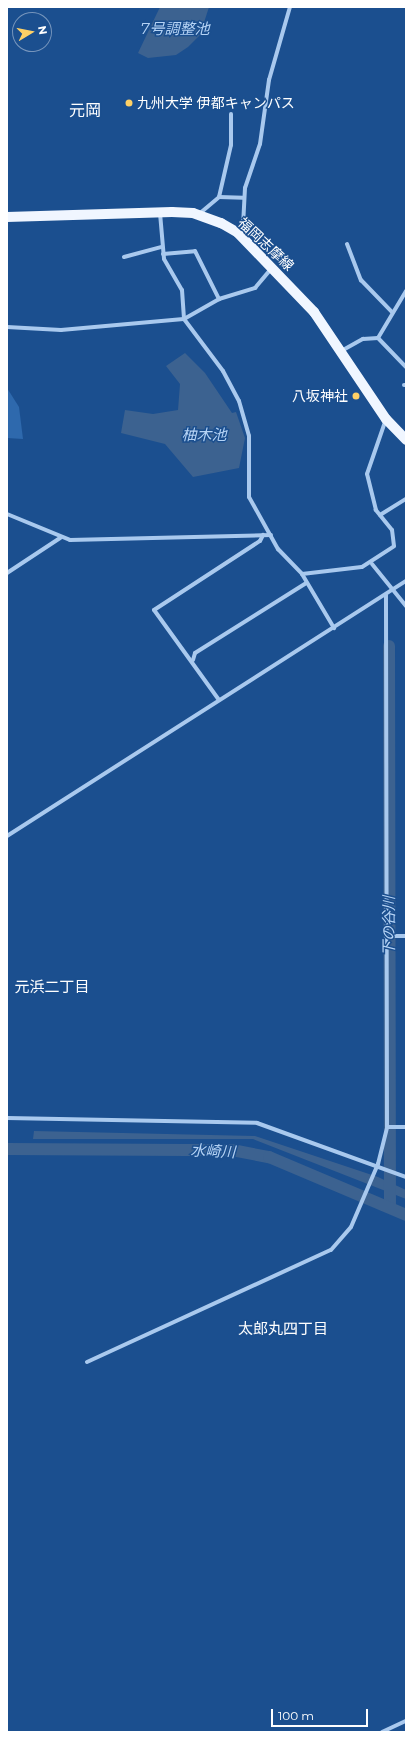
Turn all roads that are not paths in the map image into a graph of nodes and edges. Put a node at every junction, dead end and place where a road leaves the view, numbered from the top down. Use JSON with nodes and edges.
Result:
{"nodes":[{"id":1,"x":290,"y":7,"type":"edge"},
{"id":2,"x":231,"y":114,"type":"dead end"},
{"id":3,"x":219,"y":197,"type":"junction"},
{"id":4,"x":243,"y":198,"type":"junction"},
{"id":5,"x":160,"y":212,"type":"junction"},
{"id":6,"x":198,"y":215,"type":"junction"},
{"id":7,"x":7,"y":217,"type":"edge"},
{"id":8,"x":238,"y":233,"type":"junction"},
{"id":9,"x":347,"y":244,"type":"dead end"},
{"id":10,"x":162,"y":247,"type":"junction"},
{"id":11,"x":163,"y":254,"type":"junction"},
{"id":12,"x":124,"y":257,"type":"dead end"},
{"id":13,"x":272,"y":268,"type":"junction"},
{"id":14,"x":406,"y":291,"type":"edge"},
{"id":15,"x":219,"y":299,"type":"junction"},
{"id":16,"x":392,"y":312,"type":"junction"},
{"id":17,"x":184,"y":319,"type":"junction"},
{"id":18,"x":7,"y":326,"type":"edge"},
{"id":19,"x":378,"y":338,"type":"junction"},
{"id":20,"x":343,"y":350,"type":"junction"},
{"id":21,"x":406,"y":367,"type":"edge"},
{"id":22,"x":386,"y":418,"type":"junction"},
{"id":23,"x":406,"y":440,"type":"edge"},
{"id":24,"x":406,"y":499,"type":"edge"},
{"id":25,"x":7,"y":514,"type":"edge"},
{"id":26,"x":380,"y":515,"type":"junction"},
{"id":27,"x":263,"y":535,"type":"junction"},
{"id":28,"x":271,"y":535,"type":"junction"},
{"id":29,"x":60,"y":538,"type":"junction"},
{"id":30,"x":372,"y":564,"type":"junction"},
{"id":31,"x":7,"y":573,"type":"edge"},
{"id":32,"x":302,"y":574,"type":"junction"},
{"id":33,"x":406,"y":580,"type":"edge"},
{"id":34,"x":306,"y":583,"type":"junction"},
{"id":35,"x":392,"y":590,"type":"junction"},
{"id":36,"x":386,"y":595,"type":"junction"},
{"id":37,"x":406,"y":606,"type":"edge"},
{"id":38,"x":334,"y":628,"type":"junction"},
{"id":39,"x":193,"y":660,"type":"junction"},
{"id":40,"x":219,"y":700,"type":"junction"},
{"id":41,"x":7,"y":836,"type":"edge"},
{"id":42,"x":386,"y":936,"type":"junction"},
{"id":43,"x":406,"y":936,"type":"edge"},
{"id":44,"x":7,"y":1118,"type":"edge"},
{"id":45,"x":388,"y":1127,"type":"junction"},
{"id":46,"x":406,"y":1128,"type":"edge"},
{"id":47,"x":377,"y":1166,"type":"junction"},
{"id":48,"x":406,"y":1176,"type":"edge"},
{"id":49,"x":87,"y":1362,"type":"dead end"},
{"id":50,"x":406,"y":1721,"type":"edge"},
{"id":51,"x":382,"y":1732,"type":"edge"}],
"edges":[{"from":1,"to":4,"type":"street"},
{"from":2,"to":3,"type":"street"},
{"from":3,"to":4,"type":"street"},
{"from":3,"to":6,"type":"street"},
{"from":4,"to":8,"type":"street"},
{"from":5,"to":6,"type":"main road","name":"福岡志摩線"},
{"from":5,"to":7,"type":"main road","name":"福岡志摩線"},
{"from":5,"to":10,"type":"street"},
{"from":6,"to":8,"type":"main road","name":"福岡志摩線"},
{"from":8,"to":13,"type":"main road","name":"福岡志摩線"},
{"from":9,"to":16,"type":"street"},
{"from":10,"to":11,"type":"street"},
{"from":10,"to":12,"type":"street"},
{"from":11,"to":15,"type":"street"},
{"from":11,"to":17,"type":"street"},
{"from":13,"to":15,"type":"street"},
{"from":13,"to":20,"type":"main road","name":"福岡志摩線"},
{"from":14,"to":16,"type":"street"},
{"from":15,"to":17,"type":"street"},
{"from":16,"to":19,"type":"street"},
{"from":17,"to":18,"type":"street"},
{"from":17,"to":28,"type":"street"},
{"from":19,"to":20,"type":"street"},
{"from":19,"to":21,"type":"street"},
{"from":20,"to":22,"type":"main road","name":"福岡志摩線"},
{"from":22,"to":23,"type":"main road","name":"福岡志摩線"},
{"from":22,"to":26,"type":"street"},
{"from":24,"to":26,"type":"street"},
{"from":25,"to":29,"type":"street"},
{"from":26,"to":30,"type":"street"},
{"from":27,"to":28,"type":"street"},
{"from":27,"to":29,"type":"street"},
{"from":27,"to":39,"type":"street"},
{"from":28,"to":32,"type":"street"},
{"from":29,"to":31,"type":"street"},
{"from":30,"to":32,"type":"street"},
{"from":30,"to":35,"type":"street"},
{"from":32,"to":34,"type":"street"},
{"from":33,"to":35,"type":"street"},
{"from":34,"to":38,"type":"street"},
{"from":34,"to":39,"type":"street"},
{"from":35,"to":36,"type":"street"},
{"from":35,"to":37,"type":"street"},
{"from":36,"to":38,"type":"street"},
{"from":36,"to":42,"type":"street"},
{"from":38,"to":40,"type":"street"},
{"from":39,"to":40,"type":"street"},
{"from":40,"to":41,"type":"street"},
{"from":42,"to":43,"type":"street"},
{"from":42,"to":45,"type":"street"},
{"from":44,"to":47,"type":"street"},
{"from":45,"to":46,"type":"street"},
{"from":45,"to":47,"type":"street"},
{"from":47,"to":48,"type":"street"},
{"from":47,"to":49,"type":"street"},
{"from":50,"to":51,"type":"street"}]}
